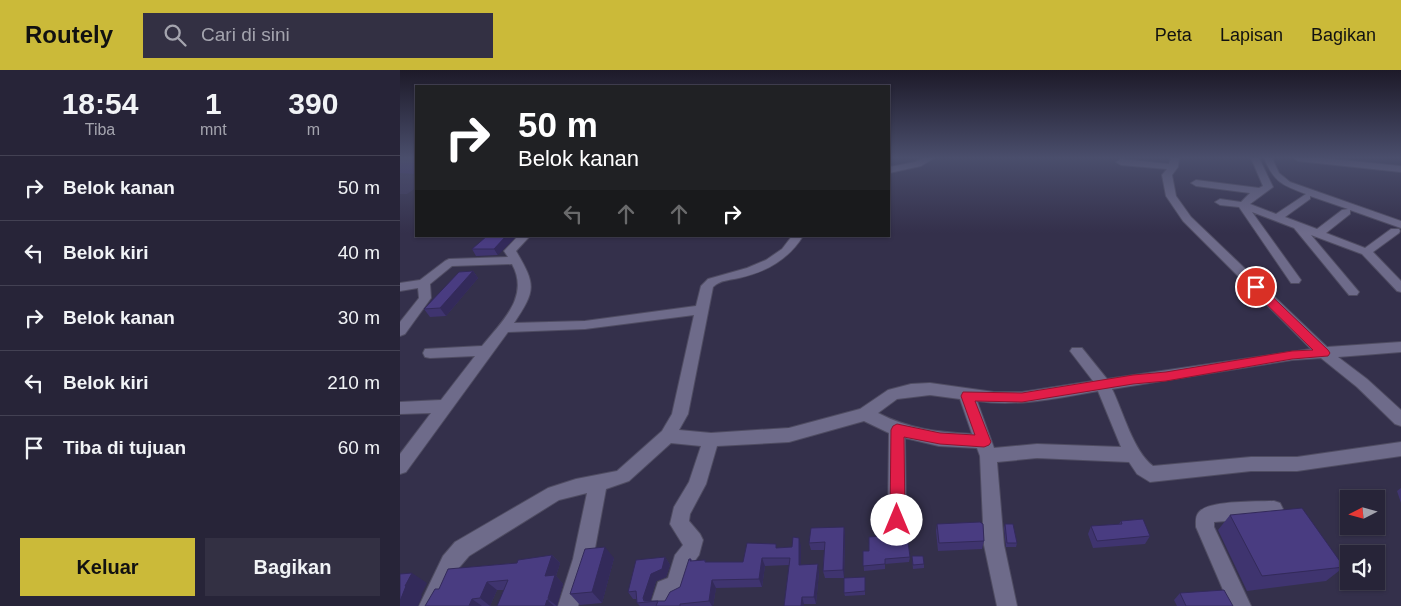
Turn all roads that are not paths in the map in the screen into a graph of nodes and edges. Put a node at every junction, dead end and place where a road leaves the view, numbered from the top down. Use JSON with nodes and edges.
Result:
{"nodes":[{"id":1,"x":1169,"y":183,"type":"edge"},
{"id":2,"x":1196,"y":183,"type":"dead end"},
{"id":3,"x":1266,"y":183,"type":"edge"},
{"id":4,"x":1286,"y":183,"type":"edge"},
{"id":5,"x":1261,"y":191,"type":"junction"},
{"id":6,"x":1306,"y":198,"type":"dead end"},
{"id":7,"x":1220,"y":202,"type":"dead end"},
{"id":8,"x":1244,"y":205,"type":"junction"},
{"id":9,"x":1346,"y":212,"type":"dead end"},
{"id":10,"x":1277,"y":218,"type":"junction"},
{"id":11,"x":1298,"y":226,"type":"junction"},
{"id":12,"x":1398,"y":228,"type":"edge"},
{"id":13,"x":1318,"y":234,"type":"junction"},
{"id":14,"x":524,"y":237,"type":"edge"},
{"id":15,"x":797,"y":237,"type":"edge"},
{"id":16,"x":1366,"y":252,"type":"junction"},
{"id":17,"x":516,"y":260,"type":"junction"},
{"id":18,"x":1296,"y":280,"type":"dead end"},
{"id":19,"x":424,"y":283,"type":"junction"},
{"id":20,"x":400,"y":287,"type":"edge"},
{"id":21,"x":1401,"y":288,"type":"edge"},
{"id":22,"x":1352,"y":292,"type":"dead end"},
{"id":23,"x":700,"y":310,"type":"junction"},
{"id":24,"x":504,"y":328,"type":"junction"},
{"id":25,"x":400,"y":332,"type":"edge"},
{"id":26,"x":1401,"y":347,"type":"edge"},
{"id":27,"x":487,"y":351,"type":"junction"},
{"id":28,"x":1077,"y":351,"type":"dead end"},
{"id":29,"x":1324,"y":353,"type":"junction"},
{"id":30,"x":430,"y":354,"type":"dead end"},
{"id":31,"x":1103,"y":384,"type":"junction"},
{"id":32,"x":967,"y":396,"type":"junction"},
{"id":33,"x":446,"y":406,"type":"junction"},
{"id":34,"x":400,"y":408,"type":"edge"},
{"id":35,"x":865,"y":414,"type":"junction"},
{"id":36,"x":1401,"y":420,"type":"edge"},
{"id":37,"x":897,"y":430,"type":"junction"},
{"id":38,"x":668,"y":436,"type":"junction"},
{"id":39,"x":711,"y":440,"type":"junction"},
{"id":40,"x":986,"y":449,"type":"junction"},
{"id":41,"x":1401,"y":449,"type":"edge"},
{"id":42,"x":1134,"y":455,"type":"junction"},
{"id":43,"x":400,"y":467,"type":"edge"},
{"id":44,"x":598,"y":482,"type":"junction"},
{"id":45,"x":1274,"y":509,"type":"edge"},
{"id":46,"x":897,"y":520,"type":"dead end"},
{"id":47,"x":429,"y":606,"type":"edge"},
{"id":48,"x":568,"y":606,"type":"edge"},
{"id":49,"x":660,"y":606,"type":"edge"},
{"id":50,"x":1007,"y":606,"type":"edge"},
{"id":51,"x":1241,"y":606,"type":"edge"}],
"edges":[{"from":1,"to":29,"type":"street"},
{"from":2,"to":5,"type":"street"},
{"from":3,"to":5,"type":"street"},
{"from":4,"to":12,"type":"street"},
{"from":5,"to":8,"type":"street"},
{"from":6,"to":10,"type":"street"},
{"from":7,"to":8,"type":"street"},
{"from":8,"to":10,"type":"street"},
{"from":8,"to":18,"type":"street"},
{"from":9,"to":13,"type":"street"},
{"from":10,"to":11,"type":"street"},
{"from":11,"to":13,"type":"street"},
{"from":11,"to":22,"type":"street"},
{"from":12,"to":16,"type":"street"},
{"from":13,"to":16,"type":"street"},
{"from":14,"to":17,"type":"street"},
{"from":15,"to":23,"type":"street"},
{"from":16,"to":21,"type":"street"},
{"from":17,"to":19,"type":"street"},
{"from":17,"to":24,"type":"street"},
{"from":19,"to":20,"type":"street"},
{"from":19,"to":25,"type":"street"},
{"from":23,"to":24,"type":"street"},
{"from":23,"to":38,"type":"street"},
{"from":24,"to":27,"type":"street"},
{"from":26,"to":29,"type":"street"},
{"from":27,"to":30,"type":"street"},
{"from":27,"to":33,"type":"street"},
{"from":28,"to":31,"type":"street"},
{"from":29,"to":31,"type":"street"},
{"from":29,"to":36,"type":"street"},
{"from":31,"to":32,"type":"street"},
{"from":31,"to":42,"type":"street"},
{"from":32,"to":35,"type":"street"},
{"from":32,"to":40,"type":"street"},
{"from":33,"to":34,"type":"street"},
{"from":33,"to":43,"type":"street"},
{"from":35,"to":37,"type":"street"},
{"from":35,"to":39,"type":"street"},
{"from":37,"to":40,"type":"street"},
{"from":37,"to":46,"type":"street"},
{"from":38,"to":39,"type":"street"},
{"from":38,"to":44,"type":"street"},
{"from":39,"to":49,"type":"street"},
{"from":40,"to":42,"type":"street"},
{"from":40,"to":50,"type":"street"},
{"from":41,"to":42,"type":"street"},
{"from":44,"to":47,"type":"street"},
{"from":44,"to":48,"type":"street"},
{"from":45,"to":51,"type":"street"}]}
